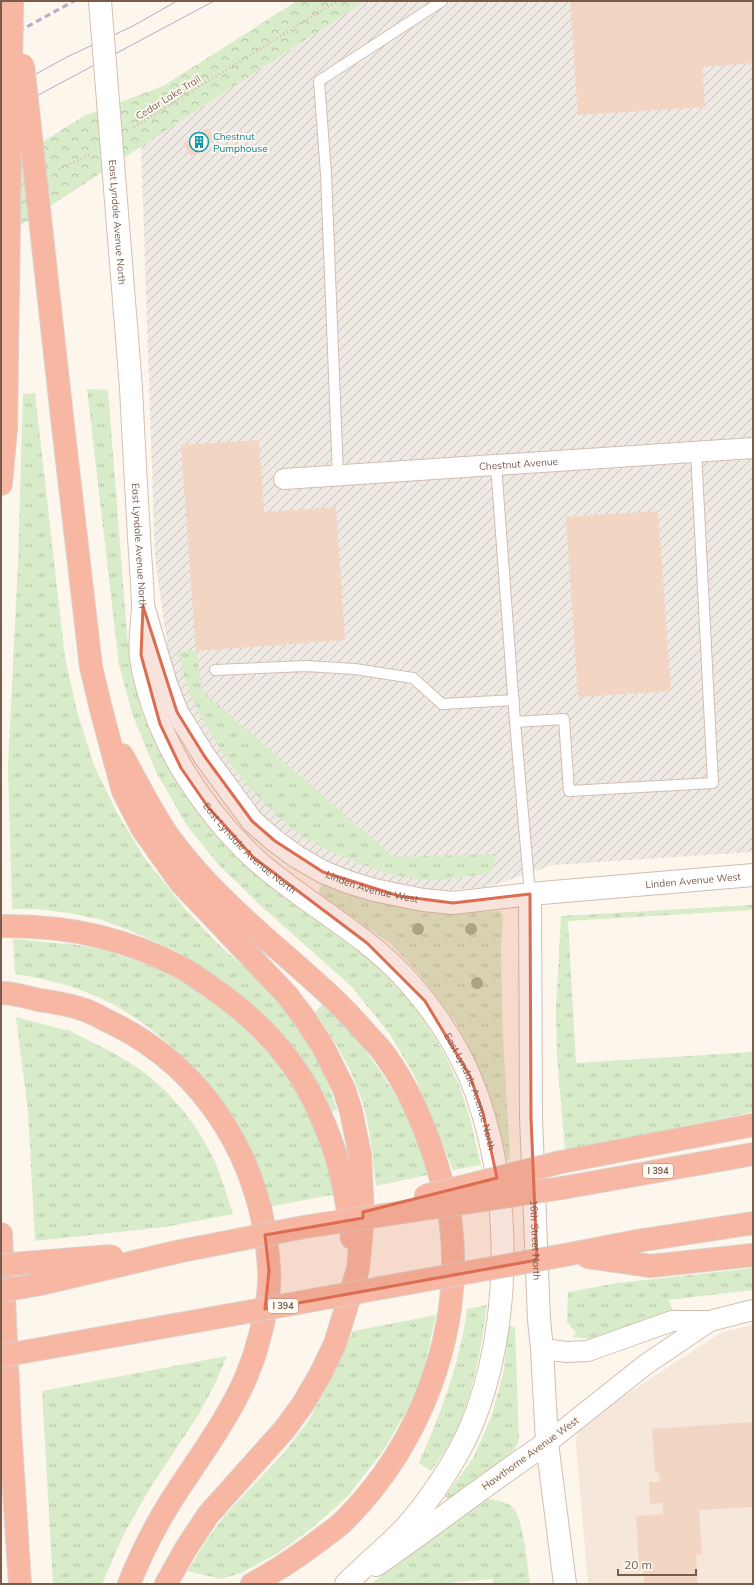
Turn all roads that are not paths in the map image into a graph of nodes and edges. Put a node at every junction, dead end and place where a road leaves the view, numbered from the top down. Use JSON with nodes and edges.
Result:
{"nodes":[{"id":1,"x":12,"y":1,"type":"edge"},
{"id":2,"x":16,"y":1,"type":"edge"},
{"id":3,"x":100,"y":1,"type":"edge"},
{"id":4,"x":442,"y":1,"type":"edge"},
{"id":5,"x":753,"y":448,"type":"edge"},
{"id":6,"x":696,"y":452,"type":"junction"},
{"id":7,"x":496,"y":465,"type":"junction"},
{"id":8,"x":338,"y":476,"type":"junction"},
{"id":9,"x":284,"y":479,"type":"dead end"},
{"id":10,"x":1,"y":484,"type":"edge"},
{"id":11,"x":143,"y":606,"type":"junction"},
{"id":12,"x":215,"y":670,"type":"dead end"},
{"id":13,"x":514,"y":700,"type":"junction"},
{"id":14,"x":515,"y":722,"type":"junction"},
{"id":15,"x":106,"y":727,"type":"junction"},
{"id":16,"x":753,"y":875,"type":"edge"},
{"id":17,"x":530,"y":894,"type":"junction"},
{"id":18,"x":1,"y":926,"type":"edge"},
{"id":19,"x":1,"y":993,"type":"edge"},
{"id":20,"x":753,"y":1125,"type":"edge"},
{"id":21,"x":753,"y":1154,"type":"edge"},
{"id":22,"x":753,"y":1223,"type":"edge"},
{"id":23,"x":304,"y":1227,"type":"junction"},
{"id":24,"x":1,"y":1234,"type":"edge"},
{"id":25,"x":181,"y":1251,"type":"junction"},
{"id":26,"x":568,"y":1255,"type":"junction"},
{"id":27,"x":753,"y":1255,"type":"edge"},
{"id":28,"x":1,"y":1265,"type":"edge"},
{"id":29,"x":358,"y":1269,"type":"junction"},
{"id":30,"x":1,"y":1291,"type":"edge"},
{"id":31,"x":753,"y":1310,"type":"edge"},
{"id":32,"x":710,"y":1321,"type":"junction"},
{"id":33,"x":542,"y":1349,"type":"junction"},
{"id":34,"x":1,"y":1356,"type":"edge"},
{"id":35,"x":547,"y":1443,"type":"junction"},
{"id":36,"x":20,"y":1584,"type":"edge"},
{"id":37,"x":129,"y":1584,"type":"edge"},
{"id":38,"x":166,"y":1584,"type":"edge"},
{"id":39,"x":252,"y":1584,"type":"edge"},
{"id":40,"x":347,"y":1584,"type":"edge"},
{"id":41,"x":565,"y":1584,"type":"edge"}],
"edges":[{"from":1,"to":10,"type":"highway","bridge":true},
{"from":2,"to":15,"type":"highway","bridge":true},
{"from":3,"to":11,"type":"main road","name":"East Lyndale Avenue North","bridge":true},
{"from":4,"to":8,"type":"lane"},
{"from":5,"to":6,"type":"street","name":"Chestnut Avenue"},
{"from":6,"to":7,"type":"street","name":"Chestnut Avenue"},
{"from":6,"to":14,"type":"lane"},
{"from":7,"to":8,"type":"street","name":"Chestnut Avenue"},
{"from":7,"to":13,"type":"lane"},
{"from":8,"to":9,"type":"street","name":"Chestnut Avenue"},
{"from":11,"to":17,"type":"main road","name":"Linden Avenue West"},
{"from":11,"to":40,"type":"main road","name":"East Lyndale Avenue North"},
{"from":12,"to":13,"type":"lane"},
{"from":13,"to":14,"type":"lane"},
{"from":14,"to":17,"type":"lane"},
{"from":15,"to":29,"type":"highway"},
{"from":15,"to":39,"type":"highway"},
{"from":16,"to":17,"type":"main road","name":"Linden Avenue West"},
{"from":17,"to":33,"type":"main road","name":"16th Street North"},
{"from":18,"to":29,"type":"highway"},
{"from":19,"to":37,"type":"highway"},
{"from":20,"to":23,"type":"highway","bridge":true},
{"from":21,"to":23,"type":"highway","number":"I 394","bridge":true},
{"from":22,"to":26,"type":"highway","number":"I 394"},
{"from":23,"to":25,"type":"highway","number":"I 394","bridge":true},
{"from":24,"to":36,"type":"highway"},
{"from":25,"to":28,"type":"highway","bridge":true},
{"from":25,"to":30,"type":"highway","number":"I 394","bridge":true},
{"from":26,"to":27,"type":"highway"},
{"from":26,"to":34,"type":"highway","number":"I 394","bridge":true},
{"from":29,"to":38,"type":"highway"},
{"from":31,"to":32,"type":"street","name":"Hawthorne Avenue West"},
{"from":32,"to":33,"type":"street","name":"Hawthorne Avenue West"},
{"from":32,"to":35,"type":"street","name":"Hawthorne Avenue West"},
{"from":33,"to":35,"type":"main road","name":"16th Street North"},
{"from":35,"to":40,"type":"main road","name":"Hawthorne Avenue West"},
{"from":35,"to":41,"type":"main road","name":"16th Street North"}]}
